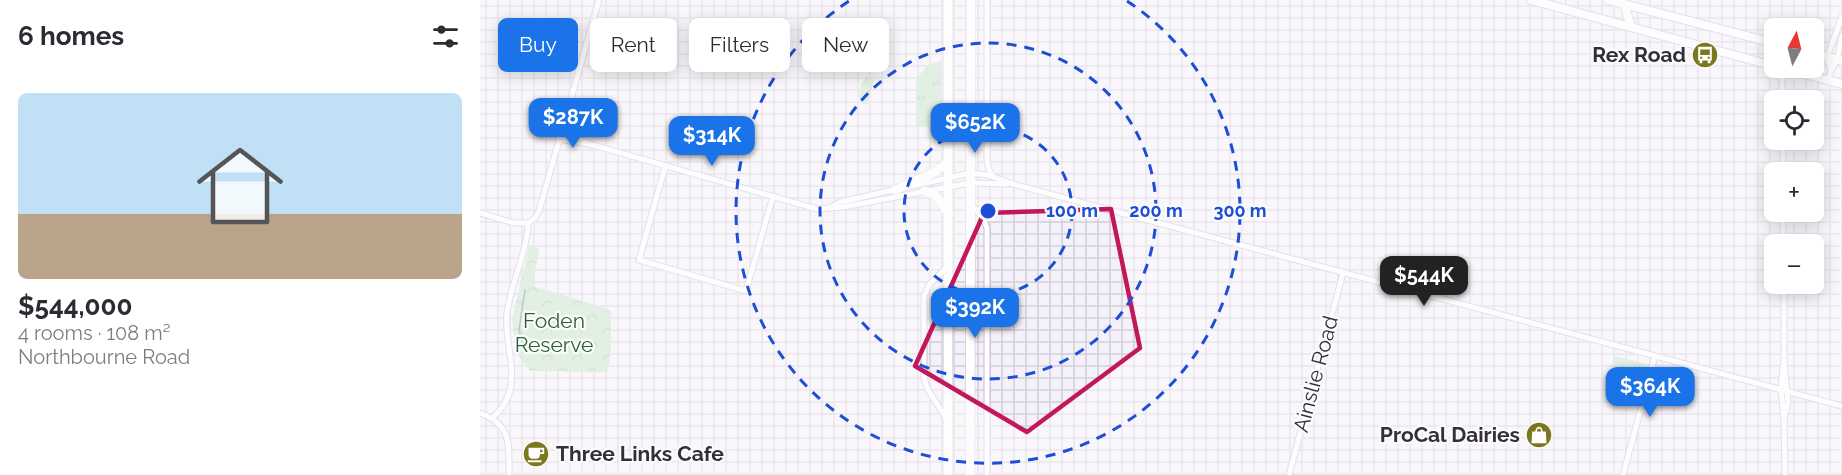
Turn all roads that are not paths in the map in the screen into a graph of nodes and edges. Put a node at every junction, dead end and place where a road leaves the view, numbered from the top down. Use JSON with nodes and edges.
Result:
{"nodes":[{"id":1,"x":598,"y":0,"type":"edge"},
{"id":2,"x":942,"y":0,"type":"edge"},
{"id":3,"x":971,"y":0,"type":"edge"},
{"id":4,"x":987,"y":0,"type":"edge"},
{"id":5,"x":1531,"y":0,"type":"edge"},
{"id":6,"x":1608,"y":0,"type":"edge"},
{"id":7,"x":1624,"y":4,"type":"junction"},
{"id":8,"x":948,"y":5,"type":"edge"},
{"id":9,"x":1842,"y":17,"type":"edge"},
{"id":10,"x":1631,"y":27,"type":"junction"},
{"id":11,"x":1842,"y":36,"type":"edge"},
{"id":12,"x":1764,"y":40,"type":"edge"},
{"id":13,"x":1824,"y":56,"type":"edge"},
{"id":14,"x":1827,"y":57,"type":"junction"},
{"id":15,"x":1840,"y":60,"type":"edge"},
{"id":16,"x":1764,"y":63,"type":"edge"},
{"id":17,"x":1831,"y":70,"type":"junction"},
{"id":18,"x":1820,"y":78,"type":"edge"},
{"id":19,"x":1828,"y":80,"type":"junction"},
{"id":20,"x":1842,"y":84,"type":"edge"},
{"id":21,"x":982,"y":115,"type":"junction"},
{"id":22,"x":970,"y":126,"type":"junction"},
{"id":23,"x":560,"y":136,"type":"junction"},
{"id":24,"x":947,"y":163,"type":"junction"},
{"id":25,"x":665,"y":166,"type":"junction"},
{"id":26,"x":993,"y":177,"type":"junction"},
{"id":27,"x":970,"y":178,"type":"junction"},
{"id":28,"x":948,"y":183,"type":"junction"},
{"id":29,"x":1013,"y":184,"type":"junction"},
{"id":30,"x":895,"y":190,"type":"junction"},
{"id":31,"x":925,"y":191,"type":"junction"},
{"id":32,"x":773,"y":196,"type":"junction"},
{"id":33,"x":970,"y":202,"type":"junction"},
{"id":34,"x":829,"y":208,"type":"junction"},
{"id":35,"x":480,"y":213,"type":"edge"},
{"id":36,"x":949,"y":214,"type":"junction"},
{"id":37,"x":528,"y":223,"type":"junction"},
{"id":38,"x":948,"y":266,"type":"junction"},
{"id":39,"x":1343,"y":273,"type":"junction"},
{"id":40,"x":1784,"y":294,"type":"edge"},
{"id":41,"x":1654,"y":356,"type":"junction"},
{"id":42,"x":1784,"y":362,"type":"junction"},
{"id":43,"x":1781,"y":390,"type":"junction"},
{"id":44,"x":1788,"y":392,"type":"junction"},
{"id":45,"x":1842,"y":406,"type":"edge"},
{"id":46,"x":480,"y":413,"type":"edge"},
{"id":47,"x":1784,"y":419,"type":"junction"},
{"id":48,"x":495,"y":420,"type":"junction"},
{"id":49,"x":948,"y":422,"type":"junction"},
{"id":50,"x":509,"y":475,"type":"edge"},
{"id":51,"x":948,"y":475,"type":"edge"},
{"id":52,"x":970,"y":475,"type":"edge"},
{"id":53,"x":987,"y":475,"type":"edge"},
{"id":54,"x":1289,"y":475,"type":"edge"},
{"id":55,"x":1623,"y":475,"type":"edge"},
{"id":56,"x":1785,"y":475,"type":"edge"}],
"edges":[{"from":1,"to":23,"type":"street"},
{"from":2,"to":8,"type":"street"},
{"from":3,"to":22,"type":"highway"},
{"from":4,"to":21,"type":"street"},
{"from":5,"to":10,"type":"main road"},
{"from":6,"to":7,"type":"main road"},
{"from":7,"to":10,"type":"main road"},
{"from":7,"to":12,"type":"main road"},
{"from":8,"to":24,"type":"highway"},
{"from":9,"to":14,"type":"street"},
{"from":10,"to":16,"type":"main road"},
{"from":11,"to":15,"type":"street"},
{"from":13,"to":14,"type":"main road"},
{"from":14,"to":15,"type":"main road"},
{"from":14,"to":17,"type":"street"},
{"from":15,"to":17,"type":"street"},
{"from":17,"to":19,"type":"street"},
{"from":18,"to":19,"type":"main road"},
{"from":19,"to":20,"type":"main road"},
{"from":21,"to":22,"type":"street"},
{"from":21,"to":26,"type":"street"},
{"from":22,"to":27,"type":"highway"},
{"from":23,"to":25,"type":"street"},
{"from":23,"to":37,"type":"street"},
{"from":24,"to":28,"type":"highway"},
{"from":24,"to":30,"type":"highway"},
{"from":25,"to":32,"type":"street"},
{"from":25,"to":32,"type":"street"},
{"from":26,"to":27,"type":"street"},
{"from":26,"to":29,"type":"street"},
{"from":27,"to":28,"type":"street"},
{"from":27,"to":28,"type":"street"},
{"from":27,"to":29,"type":"street"},
{"from":27,"to":33,"type":"highway"},
{"from":28,"to":30,"type":"street"},
{"from":28,"to":31,"type":"street"},
{"from":28,"to":36,"type":"highway"},
{"from":29,"to":39,"type":"street"},
{"from":30,"to":34,"type":"street"},
{"from":31,"to":34,"type":"street"},
{"from":31,"to":36,"type":"highway"},
{"from":32,"to":34,"type":"street"},
{"from":33,"to":52,"type":"highway"},
{"from":33,"to":53,"type":"street"},
{"from":35,"to":37,"type":"street"},
{"from":36,"to":38,"type":"highway"},
{"from":37,"to":48,"type":"street"},
{"from":38,"to":49,"type":"highway"},
{"from":38,"to":49,"type":"street"},
{"from":39,"to":41,"type":"street"},
{"from":39,"to":54,"type":"street","name":"Ainslie Road"},
{"from":40,"to":42,"type":"street"},
{"from":41,"to":43,"type":"street"},
{"from":41,"to":55,"type":"street"},
{"from":42,"to":43,"type":"street"},
{"from":42,"to":44,"type":"street"},
{"from":43,"to":44,"type":"street"},
{"from":43,"to":47,"type":"street"},
{"from":44,"to":45,"type":"street"},
{"from":44,"to":47,"type":"street"},
{"from":46,"to":48,"type":"street"},
{"from":47,"to":56,"type":"street"},
{"from":48,"to":50,"type":"street"},
{"from":49,"to":51,"type":"highway"}]}
